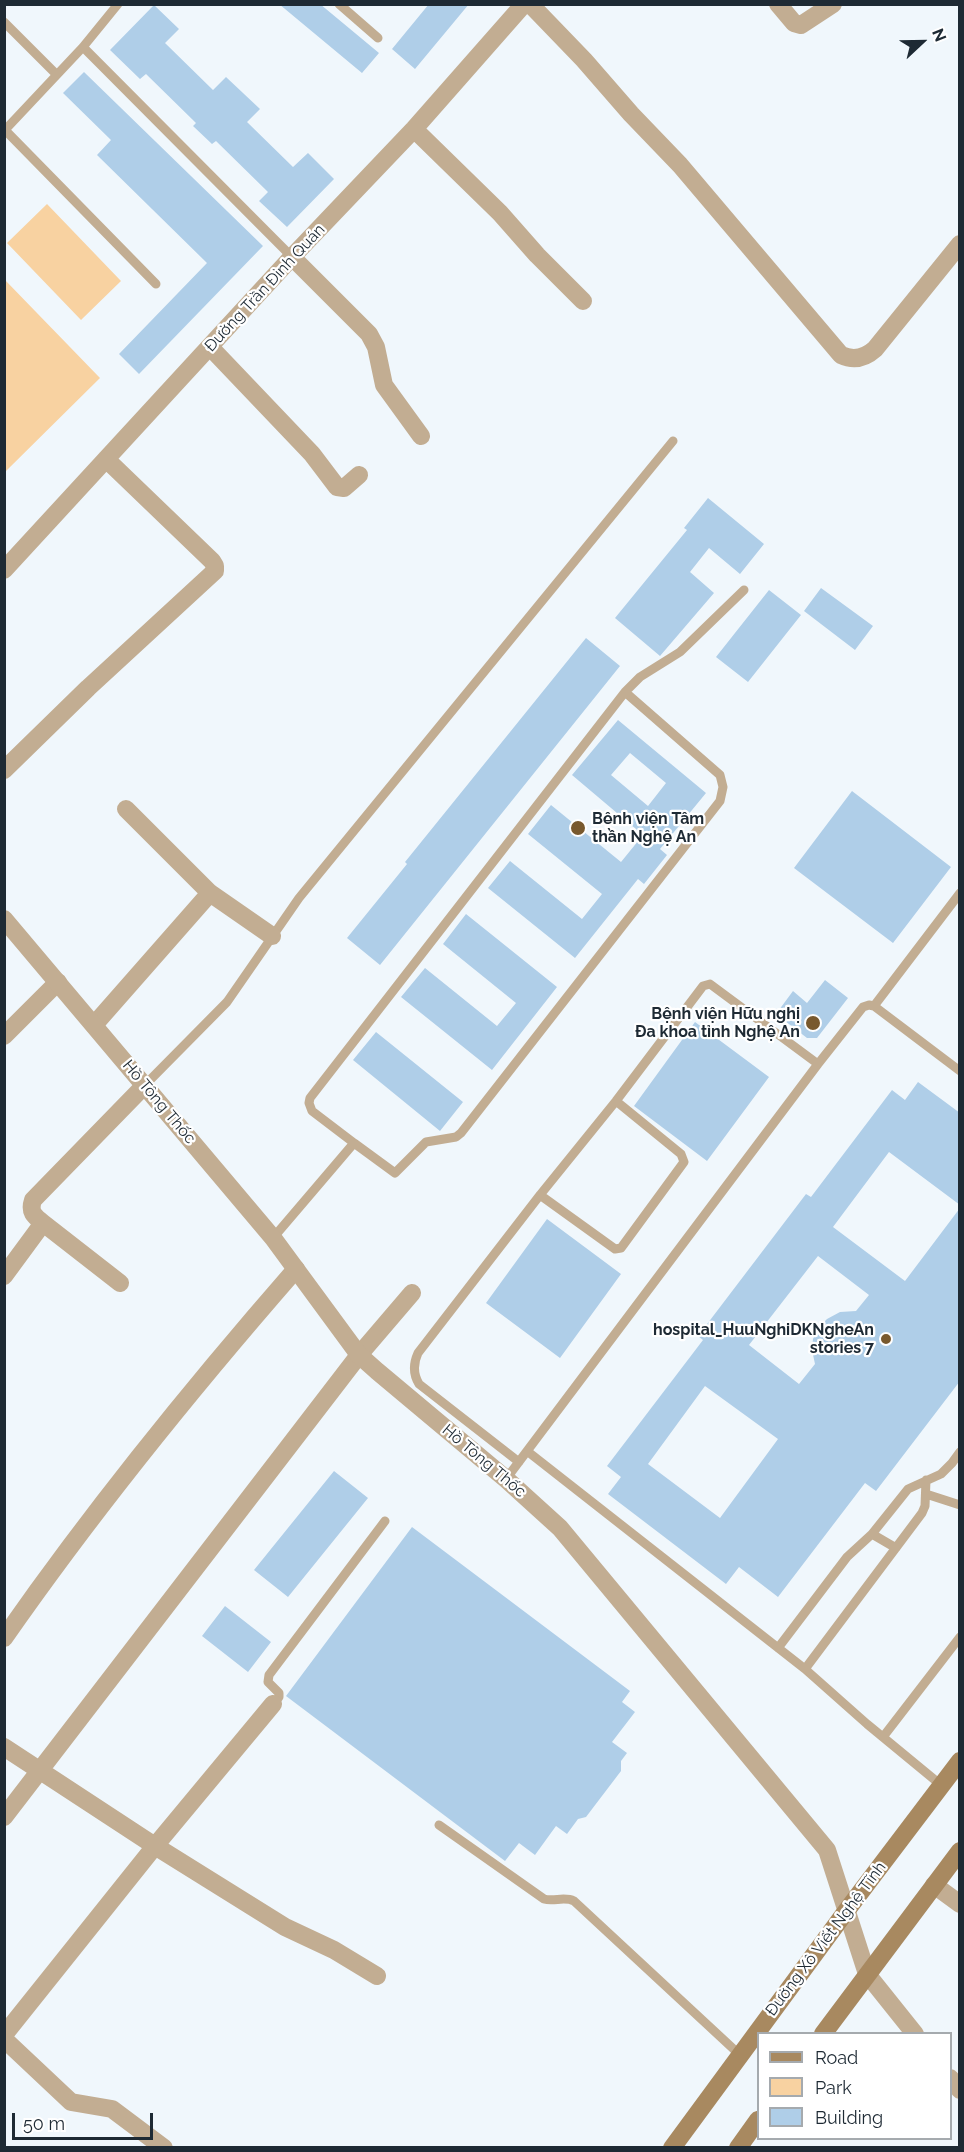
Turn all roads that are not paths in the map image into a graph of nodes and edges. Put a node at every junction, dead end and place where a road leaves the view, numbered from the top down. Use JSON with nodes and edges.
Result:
{"nodes":[{"id":1,"x":118,"y":4,"type":"edge"},
{"id":2,"x":339,"y":4,"type":"edge"},
{"id":3,"x":524,"y":4,"type":"edge"},
{"id":4,"x":530,"y":4,"type":"edge"},
{"id":5,"x":778,"y":4,"type":"edge"},
{"id":6,"x":833,"y":4,"type":"edge"},
{"id":7,"x":4,"y":22,"type":"edge"},
{"id":8,"x":378,"y":38,"type":"dead end"},
{"id":9,"x":83,"y":47,"type":"junction"},
{"id":10,"x":56,"y":74,"type":"junction"},
{"id":11,"x":414,"y":129,"type":"junction"},
{"id":12,"x":5,"y":130,"type":"edge"},
{"id":13,"x":960,"y":244,"type":"edge"},
{"id":14,"x":292,"y":257,"type":"junction"},
{"id":15,"x":156,"y":284,"type":"dead end"},
{"id":16,"x":583,"y":301,"type":"dead end"},
{"id":17,"x":210,"y":347,"type":"junction"},
{"id":18,"x":421,"y":436,"type":"dead end"},
{"id":19,"x":673,"y":441,"type":"dead end"},
{"id":20,"x":106,"y":459,"type":"junction"},
{"id":21,"x":359,"y":475,"type":"dead end"},
{"id":22,"x":4,"y":570,"type":"edge"},
{"id":23,"x":744,"y":590,"type":"dead end"},
{"id":24,"x":625,"y":692,"type":"junction"},
{"id":25,"x":4,"y":770,"type":"edge"},
{"id":26,"x":126,"y":809,"type":"dead end"},
{"id":27,"x":210,"y":893,"type":"junction"},
{"id":28,"x":960,"y":893,"type":"edge"},
{"id":29,"x":4,"y":918,"type":"edge"},
{"id":30,"x":272,"y":936,"type":"junction"},
{"id":31,"x":58,"y":982,"type":"junction"},
{"id":32,"x":874,"y":1006,"type":"junction"},
{"id":33,"x":94,"y":1025,"type":"junction"},
{"id":34,"x":4,"y":1036,"type":"edge"},
{"id":35,"x":818,"y":1064,"type":"junction"},
{"id":36,"x":960,"y":1071,"type":"edge"},
{"id":37,"x":145,"y":1085,"type":"junction"},
{"id":38,"x":616,"y":1101,"type":"junction"},
{"id":39,"x":354,"y":1143,"type":"junction"},
{"id":40,"x":540,"y":1195,"type":"junction"},
{"id":41,"x":43,"y":1223,"type":"junction"},
{"id":42,"x":273,"y":1238,"type":"junction"},
{"id":43,"x":296,"y":1269,"type":"junction"},
{"id":44,"x":4,"y":1276,"type":"edge"},
{"id":45,"x":120,"y":1283,"type":"dead end"},
{"id":46,"x":412,"y":1293,"type":"dead end"},
{"id":47,"x":359,"y":1355,"type":"junction"},
{"id":48,"x":527,"y":1451,"type":"junction"},
{"id":49,"x":960,"y":1452,"type":"edge"},
{"id":50,"x":519,"y":1462,"type":"junction"},
{"id":51,"x":506,"y":1479,"type":"junction"},
{"id":52,"x":926,"y":1480,"type":"junction"},
{"id":53,"x":926,"y":1494,"type":"junction"},
{"id":54,"x":960,"y":1505,"type":"edge"},
{"id":55,"x":385,"y":1521,"type":"dead end"},
{"id":56,"x":872,"y":1534,"type":"junction"},
{"id":57,"x":896,"y":1548,"type":"junction"},
{"id":58,"x":960,"y":1637,"type":"edge"},
{"id":59,"x":4,"y":1638,"type":"edge"},
{"id":60,"x":778,"y":1648,"type":"junction"},
{"id":61,"x":805,"y":1669,"type":"junction"},
{"id":62,"x":273,"y":1704,"type":"joint"},
{"id":63,"x":883,"y":1737,"type":"junction"},
{"id":64,"x":4,"y":1747,"type":"edge"},
{"id":65,"x":960,"y":1761,"type":"edge"},
{"id":66,"x":40,"y":1770,"type":"junction"},
{"id":67,"x":941,"y":1785,"type":"junction"},
{"id":68,"x":4,"y":1817,"type":"edge"},
{"id":69,"x":439,"y":1825,"type":"dead end"},
{"id":70,"x":155,"y":1846,"type":"junction"},
{"id":71,"x":960,"y":1851,"type":"edge"},
{"id":72,"x":934,"y":1885,"type":"junction"},
{"id":73,"x":960,"y":1904,"type":"edge"},
{"id":74,"x":847,"y":1910,"type":"junction"},
{"id":75,"x":867,"y":1974,"type":"junction"},
{"id":76,"x":377,"y":1976,"type":"dead end"},
{"id":77,"x":824,"y":2032,"type":"edge"},
{"id":78,"x":913,"y":2032,"type":"edge"},
{"id":79,"x":4,"y":2037,"type":"edge"},
{"id":80,"x":740,"y":2055,"type":"junction"},
{"id":81,"x":757,"y":2123,"type":"edge"},
{"id":82,"x":164,"y":2148,"type":"edge"},
{"id":83,"x":672,"y":2148,"type":"edge"},
{"id":84,"x":738,"y":2148,"type":"edge"}],
"edges":[{"from":1,"to":9,"type":"lane"},
{"from":2,"to":8,"type":"lane"},
{"from":3,"to":11,"type":"street","name":"Đường Trần Đình Quán"},
{"from":4,"to":13,"type":"street"},
{"from":5,"to":6,"type":"street"},
{"from":7,"to":10,"type":"lane"},
{"from":9,"to":10,"type":"lane"},
{"from":9,"to":14,"type":"lane"},
{"from":10,"to":12,"type":"lane"},
{"from":11,"to":14,"type":"street","name":"Đường Trần Đình Quán"},
{"from":11,"to":16,"type":"street"},
{"from":12,"to":15,"type":"lane"},
{"from":14,"to":17,"type":"street","name":"Đường Trần Đình Quán"},
{"from":14,"to":18,"type":"street"},
{"from":17,"to":20,"type":"street","name":"Đường Trần Đình Quán"},
{"from":17,"to":21,"type":"street"},
{"from":19,"to":30,"type":"lane"},
{"from":20,"to":22,"type":"street","name":"Đường Trần Đình Quán"},
{"from":20,"to":25,"type":"street"},
{"from":23,"to":24,"type":"lane"},
{"from":24,"to":39,"type":"lane"},
{"from":24,"to":39,"type":"lane"},
{"from":26,"to":27,"type":"street"},
{"from":27,"to":30,"type":"street"},
{"from":27,"to":33,"type":"street"},
{"from":28,"to":32,"type":"lane"},
{"from":29,"to":31,"type":"street","name":"Hồ Tông Thốc"},
{"from":30,"to":37,"type":"lane"},
{"from":31,"to":33,"type":"street","name":"Hồ Tông Thốc"},
{"from":31,"to":34,"type":"street"},
{"from":32,"to":35,"type":"lane"},
{"from":32,"to":36,"type":"lane"},
{"from":33,"to":37,"type":"street","name":"Hồ Tông Thốc"},
{"from":35,"to":38,"type":"lane"},
{"from":35,"to":48,"type":"lane"},
{"from":37,"to":41,"type":"street"},
{"from":37,"to":42,"type":"street","name":"Hồ Tông Thốc"},
{"from":38,"to":40,"type":"lane"},
{"from":38,"to":40,"type":"lane"},
{"from":39,"to":42,"type":"lane"},
{"from":40,"to":50,"type":"lane"},
{"from":41,"to":44,"type":"street"},
{"from":41,"to":45,"type":"street"},
{"from":42,"to":43,"type":"street","name":"Hồ Tông Thốc"},
{"from":43,"to":47,"type":"street","name":"Hồ Tông Thốc"},
{"from":43,"to":59,"type":"street"},
{"from":46,"to":47,"type":"street"},
{"from":47,"to":51,"type":"street","name":"Hồ Tông Thốc"},
{"from":47,"to":66,"type":"street"},
{"from":48,"to":50,"type":"lane"},
{"from":48,"to":60,"type":"lane"},
{"from":49,"to":52,"type":"lane"},
{"from":50,"to":51,"type":"lane"},
{"from":51,"to":74,"type":"street","name":"Hồ Tông Thốc"},
{"from":52,"to":53,"type":"lane"},
{"from":52,"to":56,"type":"lane"},
{"from":53,"to":54,"type":"lane"},
{"from":53,"to":57,"type":"lane"},
{"from":55,"to":62,"type":"lane"},
{"from":56,"to":57,"type":"lane"},
{"from":56,"to":60,"type":"lane"},
{"from":57,"to":61,"type":"lane"},
{"from":58,"to":63,"type":"lane"},
{"from":60,"to":61,"type":"lane"},
{"from":61,"to":63,"type":"lane"},
{"from":62,"to":70,"type":"street"},
{"from":63,"to":67,"type":"lane"},
{"from":64,"to":66,"type":"street"},
{"from":65,"to":67,"type":"main road","name":"Đường Xô Viết Nghệ Tĩnh"},
{"from":66,"to":68,"type":"street"},
{"from":66,"to":70,"type":"street"},
{"from":67,"to":74,"type":"main road","name":"Đường Xô Viết Nghệ Tĩnh"},
{"from":69,"to":80,"type":"lane"},
{"from":70,"to":76,"type":"street"},
{"from":70,"to":79,"type":"street"},
{"from":71,"to":72,"type":"main road"},
{"from":72,"to":73,"type":"street"},
{"from":72,"to":75,"type":"main road"},
{"from":74,"to":75,"type":"street","name":"Hồ Tông Thốc"},
{"from":74,"to":80,"type":"main road","name":"Đường Xô Viết Nghệ Tĩnh"},
{"from":75,"to":77,"type":"main road"},
{"from":75,"to":78,"type":"street","name":"Hồ Tông Thốc"},
{"from":79,"to":82,"type":"street"},
{"from":80,"to":83,"type":"main road","name":"Đường Xô Viết Nghệ Tĩnh"},
{"from":81,"to":84,"type":"main road"}]}
